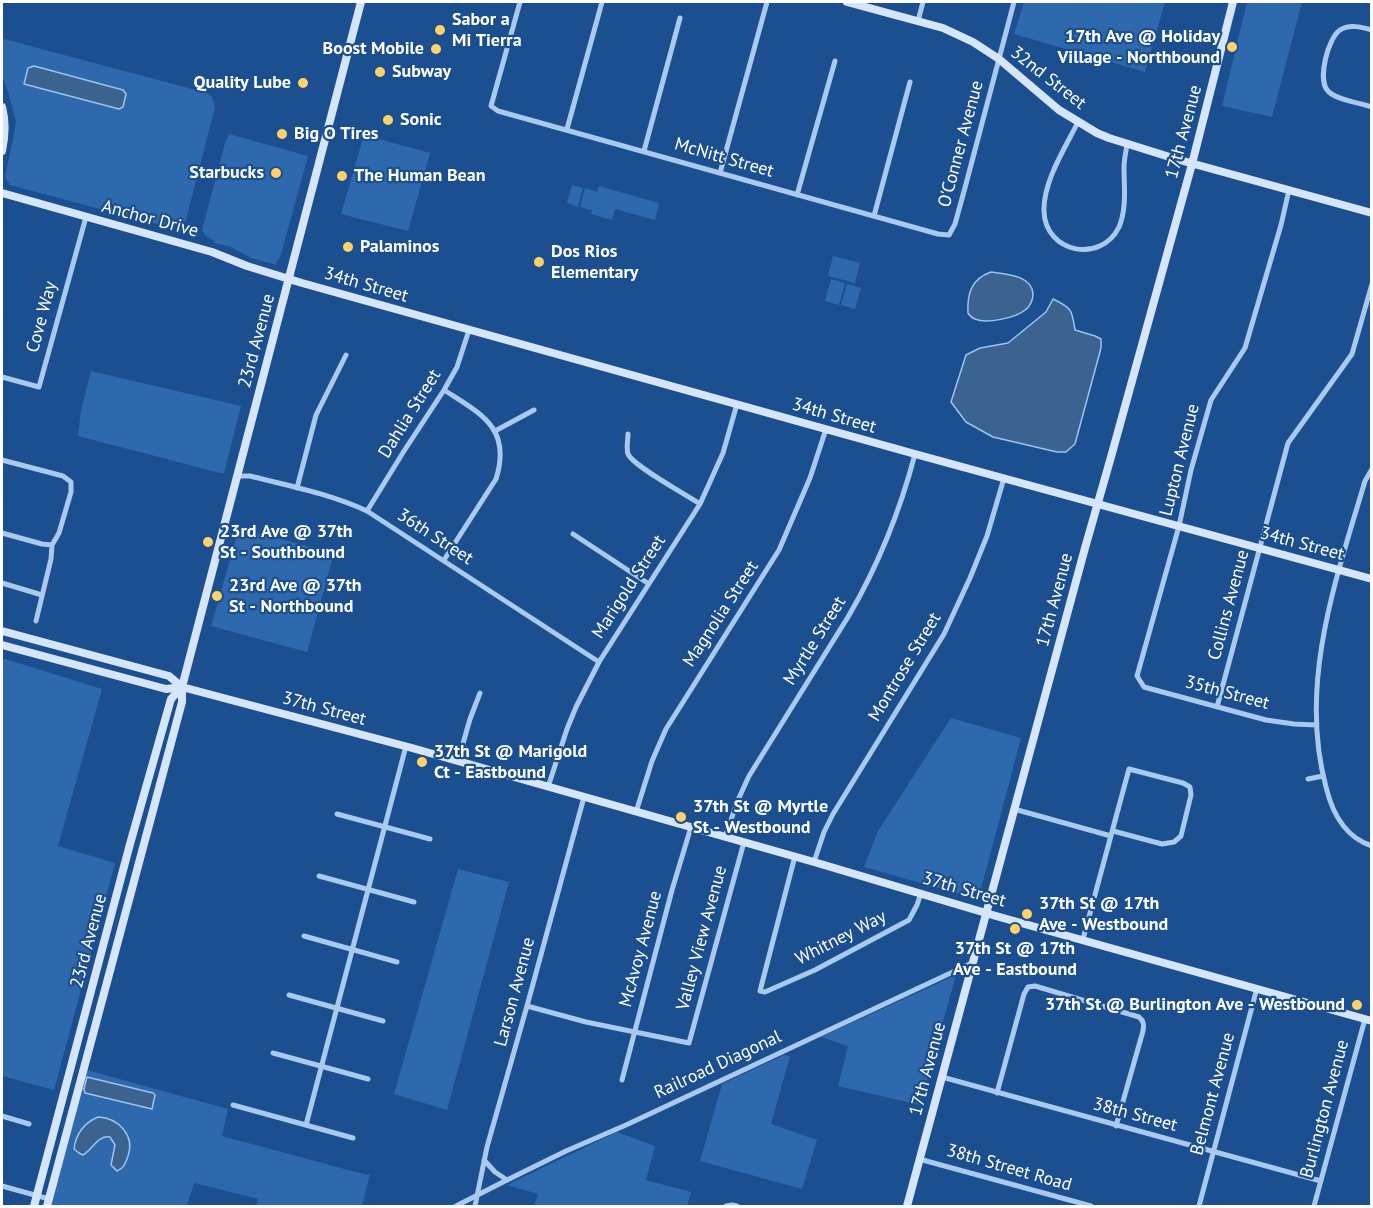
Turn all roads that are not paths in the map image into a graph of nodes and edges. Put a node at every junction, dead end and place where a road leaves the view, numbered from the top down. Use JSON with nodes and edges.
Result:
{"nodes":[{"id":1,"x":361,"y":2,"type":"edge"},
{"id":2,"x":520,"y":2,"type":"edge"},
{"id":3,"x":602,"y":2,"type":"edge"},
{"id":4,"x":766,"y":2,"type":"edge"},
{"id":5,"x":847,"y":2,"type":"edge"},
{"id":6,"x":922,"y":2,"type":"edge"},
{"id":7,"x":1014,"y":2,"type":"edge"},
{"id":8,"x":1233,"y":2,"type":"edge"},
{"id":9,"x":680,"y":18,"type":"dead end"},
{"id":10,"x":918,"y":21,"type":"junction"},
{"id":11,"x":1371,"y":30,"type":"edge"},
{"id":12,"x":999,"y":59,"type":"junction"},
{"id":13,"x":835,"y":61,"type":"dead end"},
{"id":14,"x":910,"y":82,"type":"dead end"},
{"id":15,"x":2,"y":107,"type":"edge"},
{"id":16,"x":1371,"y":107,"type":"edge"},
{"id":17,"x":1078,"y":122,"type":"junction"},
{"id":18,"x":567,"y":129,"type":"junction"},
{"id":19,"x":1127,"y":144,"type":"junction"},
{"id":20,"x":2,"y":151,"type":"edge"},
{"id":21,"x":644,"y":151,"type":"junction"},
{"id":22,"x":1192,"y":164,"type":"junction"},
{"id":23,"x":720,"y":173,"type":"junction"},
{"id":24,"x":1289,"y":190,"type":"junction"},
{"id":25,"x":2,"y":194,"type":"edge"},
{"id":26,"x":797,"y":195,"type":"junction"},
{"id":27,"x":1371,"y":213,"type":"edge"},
{"id":28,"x":874,"y":216,"type":"junction"},
{"id":29,"x":86,"y":217,"type":"junction"},
{"id":30,"x":949,"y":235,"type":"joint"},
{"id":31,"x":289,"y":279,"type":"junction"},
{"id":32,"x":1371,"y":284,"type":"edge"},
{"id":33,"x":469,"y":330,"type":"junction"},
{"id":34,"x":346,"y":355,"type":"dead end"},
{"id":35,"x":2,"y":377,"type":"edge"},
{"id":36,"x":444,"y":390,"type":"junction"},
{"id":37,"x":737,"y":404,"type":"junction"},
{"id":38,"x":534,"y":410,"type":"dead end"},
{"id":39,"x":826,"y":429,"type":"junction"},
{"id":40,"x":495,"y":431,"type":"junction"},
{"id":41,"x":628,"y":434,"type":"dead end"},
{"id":42,"x":915,"y":454,"type":"junction"},
{"id":43,"x":2,"y":460,"type":"edge"},
{"id":44,"x":1371,"y":469,"type":"edge"},
{"id":45,"x":237,"y":476,"type":"junction"},
{"id":46,"x":1004,"y":478,"type":"junction"},
{"id":47,"x":297,"y":488,"type":"junction"},
{"id":48,"x":1098,"y":503,"type":"junction"},
{"id":49,"x":700,"y":504,"type":"junction"},
{"id":50,"x":367,"y":511,"type":"junction"},
{"id":51,"x":1179,"y":526,"type":"junction"},
{"id":52,"x":2,"y":533,"type":"edge"},
{"id":53,"x":573,"y":534,"type":"dead end"},
{"id":54,"x":52,"y":545,"type":"junction"},
{"id":55,"x":1259,"y":548,"type":"junction"},
{"id":56,"x":444,"y":560,"type":"junction"},
{"id":57,"x":1339,"y":570,"type":"junction"},
{"id":58,"x":1371,"y":579,"type":"edge"},
{"id":59,"x":2,"y":583,"type":"edge"},
{"id":60,"x":650,"y":584,"type":"junction"},
{"id":61,"x":42,"y":595,"type":"junction"},
{"id":62,"x":36,"y":621,"type":"dead end"},
{"id":63,"x":2,"y":631,"type":"edge"},
{"id":64,"x":2,"y":645,"type":"edge"},
{"id":65,"x":599,"y":662,"type":"junction"},
{"id":66,"x":1137,"y":676,"type":"joint"},
{"id":67,"x":182,"y":687,"type":"junction"},
{"id":68,"x":480,"y":693,"type":"dead end"},
{"id":69,"x":1217,"y":707,"type":"junction"},
{"id":70,"x":1316,"y":725,"type":"junction"},
{"id":71,"x":406,"y":746,"type":"junction"},
{"id":72,"x":458,"y":761,"type":"junction"},
{"id":73,"x":1323,"y":776,"type":"junction"},
{"id":74,"x":1308,"y":779,"type":"dead end"},
{"id":75,"x":548,"y":787,"type":"junction"},
{"id":76,"x":584,"y":797,"type":"junction"},
{"id":77,"x":1014,"y":808,"type":"junction"},
{"id":78,"x":636,"y":812,"type":"junction"},
{"id":79,"x":337,"y":814,"type":"dead end"},
{"id":80,"x":384,"y":827,"type":"junction"},
{"id":81,"x":691,"y":827,"type":"junction"},
{"id":82,"x":1112,"y":833,"type":"junction"},
{"id":83,"x":725,"y":837,"type":"junction"},
{"id":84,"x":430,"y":839,"type":"dead end"},
{"id":85,"x":744,"y":842,"type":"junction"},
{"id":86,"x":1371,"y":846,"type":"edge"},
{"id":87,"x":795,"y":856,"type":"junction"},
{"id":88,"x":814,"y":862,"type":"junction"},
{"id":89,"x":319,"y":876,"type":"dead end"},
{"id":90,"x":368,"y":890,"type":"junction"},
{"id":91,"x":921,"y":893,"type":"junction"},
{"id":92,"x":414,"y":902,"type":"dead end"},
{"id":93,"x":986,"y":913,"type":"junction"},
{"id":94,"x":304,"y":936,"type":"dead end"},
{"id":95,"x":1083,"y":939,"type":"junction"},
{"id":96,"x":351,"y":949,"type":"junction"},
{"id":97,"x":397,"y":962,"type":"dead end"},
{"id":98,"x":972,"y":963,"type":"junction"},
{"id":99,"x":1257,"y":988,"type":"junction"},
{"id":100,"x":289,"y":994,"type":"dead end"},
{"id":101,"x":527,"y":1006,"type":"junction"},
{"id":102,"x":336,"y":1008,"type":"junction"},
{"id":103,"x":1368,"y":1020,"type":"edge"},
{"id":104,"x":383,"y":1021,"type":"dead end"},
{"id":105,"x":634,"y":1032,"type":"junction"},
{"id":106,"x":273,"y":1053,"type":"dead end"},
{"id":107,"x":321,"y":1066,"type":"junction"},
{"id":108,"x":942,"y":1077,"type":"junction"},
{"id":109,"x":368,"y":1079,"type":"dead end"},
{"id":110,"x":622,"y":1080,"type":"dead end"},
{"id":111,"x":997,"y":1093,"type":"junction"},
{"id":112,"x":233,"y":1105,"type":"dead end"},
{"id":113,"x":2,"y":1116,"type":"edge"},
{"id":114,"x":28,"y":1124,"type":"dead end"},
{"id":115,"x":306,"y":1125,"type":"junction"},
{"id":116,"x":1116,"y":1126,"type":"junction"},
{"id":117,"x":353,"y":1138,"type":"dead end"},
{"id":118,"x":1213,"y":1152,"type":"junction"},
{"id":119,"x":919,"y":1159,"type":"junction"},
{"id":120,"x":484,"y":1160,"type":"junction"},
{"id":121,"x":507,"y":1180,"type":"junction"},
{"id":122,"x":1321,"y":1181,"type":"junction"},
{"id":123,"x":2,"y":1186,"type":"edge"},
{"id":124,"x":37,"y":1195,"type":"junction"},
{"id":125,"x":477,"y":1196,"type":"junction"},
{"id":126,"x":48,"y":1203,"type":"edge"},
{"id":127,"x":34,"y":1206,"type":"edge"},
{"id":128,"x":456,"y":1206,"type":"edge"},
{"id":129,"x":475,"y":1206,"type":"edge"},
{"id":130,"x":726,"y":1206,"type":"edge"},
{"id":131,"x":737,"y":1206,"type":"edge"},
{"id":132,"x":907,"y":1206,"type":"edge"},
{"id":133,"x":1091,"y":1206,"type":"edge"},
{"id":134,"x":1199,"y":1206,"type":"edge"},
{"id":135,"x":1314,"y":1206,"type":"edge"}],
"edges":[{"from":1,"to":31,"type":"main road","name":"23rd Avenue"},
{"from":2,"to":18,"type":"street","name":"McNitt Street"},
{"from":3,"to":18,"type":"street"},
{"from":4,"to":23,"type":"street"},
{"from":5,"to":10,"type":"main road","name":"32nd Street"},
{"from":6,"to":10,"type":"street"},
{"from":7,"to":12,"type":"street","name":"O'Conner Avenue"},
{"from":8,"to":22,"type":"main road","name":"17th Avenue"},
{"from":9,"to":21,"type":"street"},
{"from":10,"to":12,"type":"main road","name":"32nd Street"},
{"from":11,"to":16,"type":"street"},
{"from":12,"to":17,"type":"main road","name":"32nd Street"},
{"from":12,"to":30,"type":"street","name":"O'Conner Avenue"},
{"from":13,"to":26,"type":"street"},
{"from":14,"to":28,"type":"street"},
{"from":15,"to":20,"type":"main road"},
{"from":17,"to":19,"type":"main road","name":"32nd Street"},
{"from":17,"to":19,"type":"street"},
{"from":18,"to":21,"type":"street","name":"McNitt Street"},
{"from":19,"to":22,"type":"main road","name":"32nd Street"},
{"from":21,"to":23,"type":"street","name":"McNitt Street"},
{"from":22,"to":24,"type":"main road","name":"32nd Street"},
{"from":22,"to":48,"type":"main road","name":"17th Avenue"},
{"from":23,"to":26,"type":"street","name":"McNitt Street"},
{"from":24,"to":27,"type":"main road","name":"32nd Street"},
{"from":24,"to":51,"type":"street","name":"Lupton Avenue"},
{"from":25,"to":29,"type":"main road","name":"Anchor Drive"},
{"from":26,"to":28,"type":"street","name":"McNitt Street"},
{"from":28,"to":30,"type":"street","name":"McNitt Street"},
{"from":29,"to":31,"type":"main road","name":"Anchor Drive"},
{"from":29,"to":35,"type":"street","name":"Cove Way"},
{"from":31,"to":33,"type":"main road","name":"34th Street"},
{"from":31,"to":45,"type":"main road","name":"23rd Avenue"},
{"from":32,"to":55,"type":"street","name":"Collins Avenue"},
{"from":33,"to":36,"type":"street","name":"Dahlia Street"},
{"from":33,"to":37,"type":"main road","name":"34th Street"},
{"from":34,"to":47,"type":"street"},
{"from":36,"to":40,"type":"street"},
{"from":36,"to":50,"type":"street","name":"Dahlia Street"},
{"from":37,"to":39,"type":"main road","name":"34th Street"},
{"from":37,"to":49,"type":"street","name":"Marigold Street"},
{"from":38,"to":40,"type":"street"},
{"from":39,"to":42,"type":"main road","name":"34th Street"},
{"from":39,"to":78,"type":"street","name":"Magnolia Street"},
{"from":40,"to":56,"type":"street"},
{"from":41,"to":49,"type":"street"},
{"from":42,"to":46,"type":"main road","name":"34th Street"},
{"from":42,"to":83,"type":"street","name":"Myrtle Street"},
{"from":43,"to":54,"type":"street"},
{"from":44,"to":57,"type":"street"},
{"from":45,"to":47,"type":"street","name":"36th Street"},
{"from":45,"to":67,"type":"main road","name":"23rd Avenue"},
{"from":46,"to":48,"type":"main road","name":"34th Street"},
{"from":46,"to":88,"type":"street","name":"Montrose Street"},
{"from":47,"to":50,"type":"street","name":"36th Street"},
{"from":48,"to":51,"type":"main road","name":"34th Street"},
{"from":48,"to":77,"type":"main road","name":"17th Avenue"},
{"from":49,"to":60,"type":"street","name":"Marigold Street"},
{"from":50,"to":56,"type":"street","name":"36th Street"},
{"from":51,"to":55,"type":"main road","name":"34th Street"},
{"from":51,"to":66,"type":"street","name":"Lupton Avenue"},
{"from":52,"to":54,"type":"street"},
{"from":53,"to":60,"type":"street"},
{"from":54,"to":61,"type":"street"},
{"from":55,"to":57,"type":"main road","name":"34th Street"},
{"from":55,"to":69,"type":"street","name":"Collins Avenue"},
{"from":56,"to":65,"type":"street","name":"36th Street"},
{"from":57,"to":58,"type":"main road","name":"34th Street"},
{"from":57,"to":70,"type":"street"},
{"from":59,"to":61,"type":"street"},
{"from":60,"to":65,"type":"street","name":"Marigold Street"},
{"from":61,"to":62,"type":"street"},
{"from":63,"to":67,"type":"main road","name":"37th Street"},
{"from":64,"to":67,"type":"main road","name":"37th Street"},
{"from":65,"to":75,"type":"street","name":"Marigold Street"},
{"from":66,"to":69,"type":"street","name":"35th Street"},
{"from":67,"to":71,"type":"main road","name":"37th Street"},
{"from":67,"to":124,"type":"main road","name":"23rd Avenue"},
{"from":67,"to":126,"type":"main road","name":"23rd Avenue"},
{"from":68,"to":72,"type":"street"},
{"from":69,"to":70,"type":"street","name":"35th Street"},
{"from":70,"to":73,"type":"street"},
{"from":71,"to":72,"type":"main road","name":"37th Street"},
{"from":71,"to":80,"type":"street"},
{"from":72,"to":75,"type":"main road","name":"37th Street"},
{"from":73,"to":74,"type":"street"},
{"from":73,"to":86,"type":"street"},
{"from":75,"to":76,"type":"main road","name":"37th Street"},
{"from":76,"to":78,"type":"main road","name":"37th Street"},
{"from":76,"to":101,"type":"street","name":"Larson Avenue"},
{"from":77,"to":82,"type":"street"},
{"from":77,"to":93,"type":"main road","name":"17th Avenue"},
{"from":78,"to":81,"type":"main road","name":"37th Street"},
{"from":79,"to":80,"type":"street"},
{"from":80,"to":84,"type":"street"},
{"from":80,"to":90,"type":"street"},
{"from":81,"to":83,"type":"main road","name":"37th Street"},
{"from":81,"to":105,"type":"street","name":"McAvoy Avenue"},
{"from":82,"to":82,"type":"street"},
{"from":82,"to":95,"type":"street"},
{"from":83,"to":85,"type":"main road","name":"37th Street"},
{"from":85,"to":87,"type":"main road","name":"37th Street"},
{"from":85,"to":105,"type":"street","name":"Valley View Avenue"},
{"from":87,"to":88,"type":"main road","name":"37th Street"},
{"from":87,"to":91,"type":"street","name":"Whitney Way"},
{"from":88,"to":91,"type":"main road","name":"37th Street"},
{"from":89,"to":90,"type":"street"},
{"from":90,"to":92,"type":"street"},
{"from":90,"to":96,"type":"street"},
{"from":91,"to":93,"type":"main road","name":"37th Street"},
{"from":93,"to":95,"type":"main road","name":"37th Street"},
{"from":93,"to":98,"type":"main road","name":"17th Avenue"},
{"from":94,"to":96,"type":"street"},
{"from":95,"to":99,"type":"main road","name":"37th Street"},
{"from":96,"to":97,"type":"street"},
{"from":96,"to":102,"type":"street"},
{"from":98,"to":108,"type":"main road","name":"17th Avenue"},
{"from":98,"to":121,"type":"street","name":"Railroad Diagonal"},
{"from":99,"to":103,"type":"main road","name":"37th Street"},
{"from":99,"to":118,"type":"street","name":"Belmont Avenue"},
{"from":100,"to":102,"type":"street"},
{"from":101,"to":105,"type":"street"},
{"from":101,"to":120,"type":"street","name":"Larson Avenue"},
{"from":102,"to":104,"type":"street"},
{"from":102,"to":107,"type":"street"},
{"from":103,"to":122,"type":"street","name":"Burlington Avenue"},
{"from":105,"to":110,"type":"street","name":"McAvoy Avenue"},
{"from":106,"to":107,"type":"street"},
{"from":107,"to":109,"type":"street"},
{"from":107,"to":115,"type":"street"},
{"from":108,"to":111,"type":"street","name":"38th Street"},
{"from":108,"to":119,"type":"main road","name":"17th Avenue"},
{"from":111,"to":116,"type":"street","name":"38th Street"},
{"from":111,"to":116,"type":"street"},
{"from":112,"to":115,"type":"street"},
{"from":113,"to":114,"type":"street"},
{"from":115,"to":117,"type":"street"},
{"from":116,"to":118,"type":"street","name":"38th Street"},
{"from":118,"to":122,"type":"street","name":"38th Street"},
{"from":118,"to":134,"type":"street","name":"Belmont Avenue"},
{"from":119,"to":132,"type":"main road","name":"17th Avenue"},
{"from":119,"to":133,"type":"street","name":"38th Street Road"},
{"from":120,"to":121,"type":"street"},
{"from":120,"to":125,"type":"street","name":"Larson Avenue"},
{"from":121,"to":125,"type":"street","name":"Railroad Diagonal"},
{"from":122,"to":135,"type":"street","name":"Burlington Avenue"},
{"from":123,"to":124,"type":"street"},
{"from":124,"to":126,"type":"street"},
{"from":124,"to":127,"type":"main road","name":"23rd Avenue"},
{"from":125,"to":128,"type":"street","name":"Railroad Diagonal"},
{"from":125,"to":129,"type":"street","name":"Larson Avenue"},
{"from":130,"to":131,"type":"street"}]}
